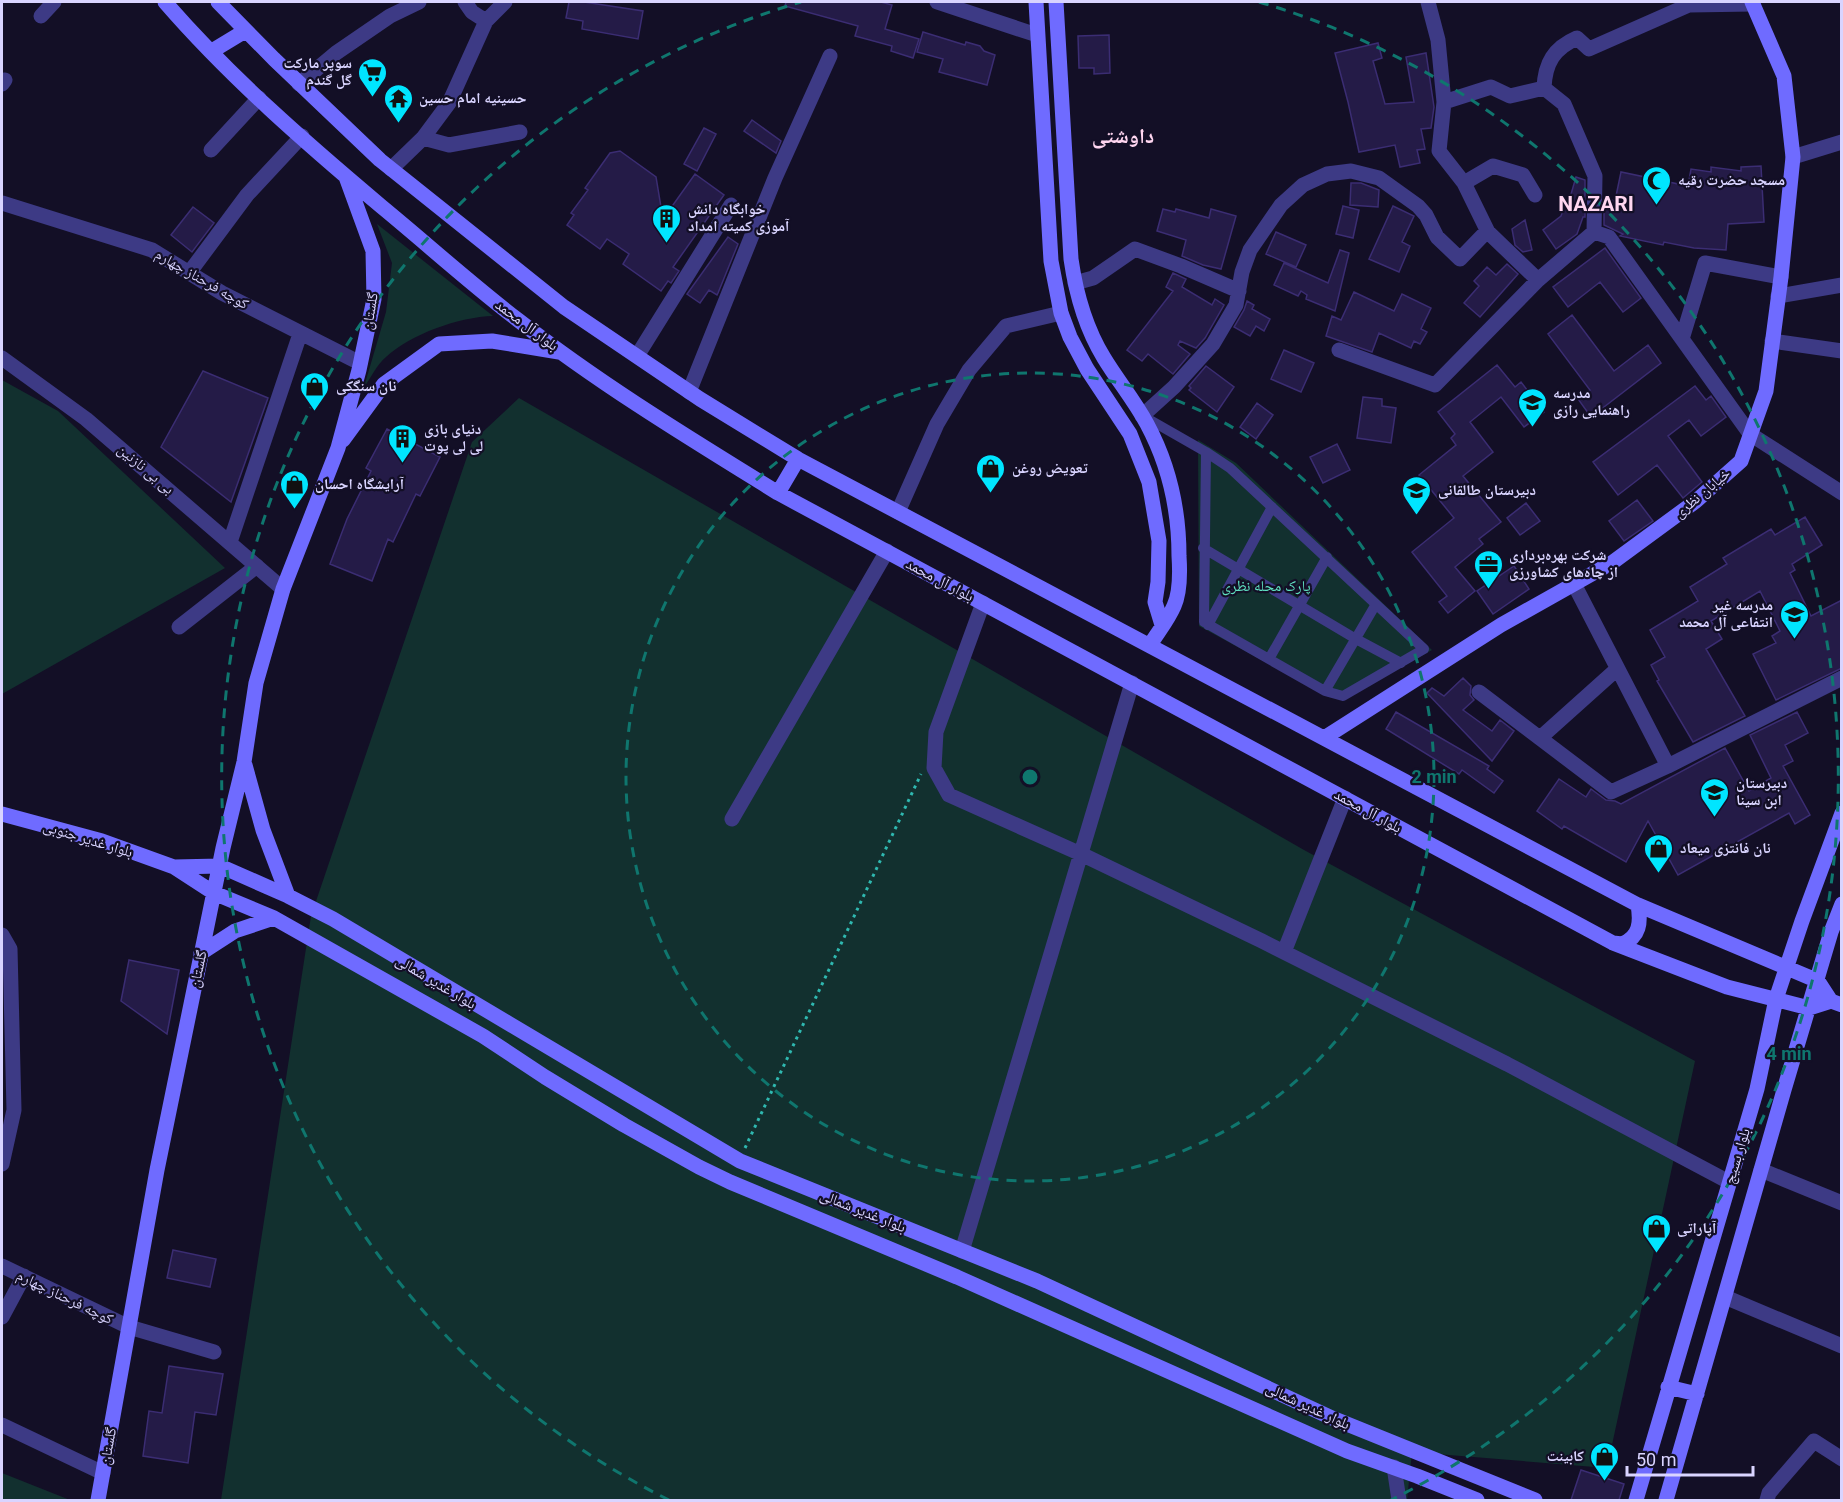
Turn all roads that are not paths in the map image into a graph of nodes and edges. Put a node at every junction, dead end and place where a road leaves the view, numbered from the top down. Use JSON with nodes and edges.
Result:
{"nodes":[{"id":1,"x":54,"y":2,"type":"edge"},
{"id":2,"x":165,"y":2,"type":"edge"},
{"id":3,"x":218,"y":2,"type":"edge"},
{"id":4,"x":417,"y":2,"type":"edge"},
{"id":5,"x":465,"y":2,"type":"edge"},
{"id":6,"x":505,"y":2,"type":"edge"},
{"id":7,"x":937,"y":2,"type":"edge"},
{"id":8,"x":1036,"y":2,"type":"edge"},
{"id":9,"x":1056,"y":2,"type":"edge"},
{"id":10,"x":1428,"y":2,"type":"edge"},
{"id":11,"x":1752,"y":3,"type":"edge"},
{"id":12,"x":41,"y":16,"type":"dead end"},
{"id":13,"x":486,"y":21,"type":"junction"},
{"id":14,"x":245,"y":31,"type":"junction"},
{"id":15,"x":1037,"y":35,"type":"junction"},
{"id":16,"x":212,"y":51,"type":"junction"},
{"id":17,"x":830,"y":56,"type":"dead end"},
{"id":18,"x":299,"y":84,"type":"junction"},
{"id":19,"x":1544,"y":88,"type":"junction"},
{"id":20,"x":259,"y":98,"type":"junction"},
{"id":21,"x":1444,"y":102,"type":"junction"},
{"id":22,"x":520,"y":132,"type":"dead end"},
{"id":23,"x":302,"y":136,"type":"junction"},
{"id":24,"x":423,"y":138,"type":"junction"},
{"id":25,"x":1842,"y":142,"type":"edge"},
{"id":26,"x":211,"y":150,"type":"dead end"},
{"id":27,"x":1793,"y":157,"type":"junction"},
{"id":28,"x":391,"y":169,"type":"junction"},
{"id":29,"x":346,"y":176,"type":"junction"},
{"id":30,"x":1464,"y":183,"type":"junction"},
{"id":31,"x":1535,"y":195,"type":"dead end"},
{"id":32,"x":2,"y":203,"type":"edge"},
{"id":33,"x":732,"y":205,"type":"dead end"},
{"id":34,"x":1487,"y":231,"type":"junction"},
{"id":35,"x":1594,"y":232,"type":"junction"},
{"id":36,"x":189,"y":273,"type":"junction"},
{"id":37,"x":1780,"y":277,"type":"junction"},
{"id":38,"x":1539,"y":280,"type":"junction"},
{"id":39,"x":1075,"y":283,"type":"junction"},
{"id":40,"x":1842,"y":285,"type":"edge"},
{"id":41,"x":1239,"y":291,"type":"junction"},
{"id":42,"x":1778,"y":296,"type":"junction"},
{"id":43,"x":1061,"y":313,"type":"junction"},
{"id":44,"x":300,"y":334,"type":"junction"},
{"id":45,"x":1682,"y":339,"type":"junction"},
{"id":46,"x":1772,"y":341,"type":"junction"},
{"id":47,"x":1339,"y":350,"type":"dead end"},
{"id":48,"x":1842,"y":351,"type":"edge"},
{"id":49,"x":563,"y":352,"type":"junction"},
{"id":50,"x":637,"y":356,"type":"junction"},
{"id":51,"x":2,"y":358,"type":"edge"},
{"id":52,"x":360,"y":363,"type":"junction"},
{"id":53,"x":689,"y":392,"type":"junction"},
{"id":54,"x":1142,"y":416,"type":"junction"},
{"id":55,"x":1750,"y":434,"type":"junction"},
{"id":56,"x":338,"y":448,"type":"junction"},
{"id":57,"x":1206,"y":452,"type":"junction"},
{"id":58,"x":798,"y":459,"type":"junction"},
{"id":59,"x":778,"y":493,"type":"junction"},
{"id":60,"x":1842,"y":493,"type":"edge"},
{"id":61,"x":1272,"y":507,"type":"junction"},
{"id":62,"x":898,"y":512,"type":"junction"},
{"id":63,"x":230,"y":542,"type":"junction"},
{"id":64,"x":1203,"y":548,"type":"junction"},
{"id":65,"x":887,"y":551,"type":"junction"},
{"id":66,"x":1327,"y":557,"type":"junction"},
{"id":67,"x":257,"y":566,"type":"junction"},
{"id":68,"x":1239,"y":568,"type":"junction"},
{"id":69,"x":1574,"y":584,"type":"junction"},
{"id":70,"x":283,"y":589,"type":"junction"},
{"id":71,"x":983,"y":603,"type":"junction"},
{"id":72,"x":1376,"y":604,"type":"junction"},
{"id":73,"x":1300,"y":605,"type":"junction"},
{"id":74,"x":1161,"y":625,"type":"junction"},
{"id":75,"x":1208,"y":625,"type":"junction"},
{"id":76,"x":179,"y":627,"type":"dead end"},
{"id":77,"x":1356,"y":639,"type":"junction"},
{"id":78,"x":1150,"y":645,"type":"junction"},
{"id":79,"x":1269,"y":659,"type":"junction"},
{"id":80,"x":1401,"y":663,"type":"junction"},
{"id":81,"x":1617,"y":669,"type":"junction"},
{"id":82,"x":1842,"y":678,"type":"edge"},
{"id":83,"x":1132,"y":683,"type":"junction"},
{"id":84,"x":1325,"y":691,"type":"junction"},
{"id":85,"x":1479,"y":692,"type":"dead end"},
{"id":86,"x":1324,"y":738,"type":"junction"},
{"id":87,"x":1540,"y":738,"type":"junction"},
{"id":88,"x":244,"y":762,"type":"junction"},
{"id":89,"x":1668,"y":766,"type":"junction"},
{"id":90,"x":1344,"y":798,"type":"junction"},
{"id":91,"x":1842,"y":813,"type":"edge"},
{"id":92,"x":2,"y":814,"type":"edge"},
{"id":93,"x":732,"y":819,"type":"dead end"},
{"id":94,"x":1081,"y":854,"type":"junction"},
{"id":95,"x":220,"y":866,"type":"junction"},
{"id":96,"x":174,"y":867,"type":"junction"},
{"id":97,"x":214,"y":893,"type":"junction"},
{"id":98,"x":288,"y":896,"type":"junction"},
{"id":99,"x":1842,"y":904,"type":"edge"},
{"id":100,"x":1638,"y":905,"type":"junction"},
{"id":101,"x":274,"y":918,"type":"junction"},
{"id":102,"x":2,"y":935,"type":"edge"},
{"id":103,"x":1613,"y":943,"type":"junction"},
{"id":104,"x":1284,"y":952,"type":"junction"},
{"id":105,"x":201,"y":953,"type":"junction"},
{"id":106,"x":1786,"y":967,"type":"junction"},
{"id":107,"x":1818,"y":981,"type":"junction"},
{"id":108,"x":1776,"y":999,"type":"junction"},
{"id":109,"x":1836,"y":1003,"type":"edge"},
{"id":110,"x":1809,"y":1008,"type":"junction"},
{"id":111,"x":7,"y":1021,"type":"edge"},
{"id":112,"x":8,"y":1107,"type":"edge"},
{"id":113,"x":2,"y":1164,"type":"edge"},
{"id":114,"x":1761,"y":1170,"type":"junction"},
{"id":115,"x":1729,"y":1182,"type":"junction"},
{"id":116,"x":1842,"y":1203,"type":"edge"},
{"id":117,"x":962,"y":1251,"type":"junction"},
{"id":118,"x":2,"y":1266,"type":"edge"},
{"id":119,"x":24,"y":1276,"type":"junction"},
{"id":120,"x":1725,"y":1297,"type":"junction"},
{"id":121,"x":2,"y":1317,"type":"edge"},
{"id":122,"x":129,"y":1327,"type":"junction"},
{"id":123,"x":1842,"y":1346,"type":"edge"},
{"id":124,"x":214,"y":1352,"type":"dead end"},
{"id":125,"x":1668,"y":1387,"type":"junction"},
{"id":126,"x":1697,"y":1394,"type":"junction"},
{"id":127,"x":2,"y":1425,"type":"edge"},
{"id":128,"x":1842,"y":1459,"type":"edge"},
{"id":129,"x":1394,"y":1467,"type":"junction"},
{"id":130,"x":103,"y":1473,"type":"junction"},
{"id":131,"x":98,"y":1500,"type":"edge"},
{"id":132,"x":1399,"y":1500,"type":"edge"},
{"id":133,"x":1477,"y":1500,"type":"edge"},
{"id":134,"x":1535,"y":1500,"type":"edge"},
{"id":135,"x":1636,"y":1500,"type":"edge"},
{"id":136,"x":1666,"y":1500,"type":"edge"},
{"id":137,"x":1767,"y":1500,"type":"edge"}],
"edges":[{"from":1,"to":12,"type":"street"},
{"from":2,"to":16,"type":"main road","name":"بلوار آل محمد"},
{"from":3,"to":14,"type":"main road"},
{"from":4,"to":18,"type":"street"},
{"from":5,"to":13,"type":"street"},
{"from":6,"to":13,"type":"street"},
{"from":7,"to":15,"type":"street"},
{"from":8,"to":15,"type":"main road"},
{"from":9,"to":39,"type":"main road"},
{"from":10,"to":21,"type":"street"},
{"from":11,"to":19,"type":"street"},
{"from":11,"to":27,"type":"main road","name":"خیابان نظری"},
{"from":13,"to":24,"type":"street"},
{"from":14,"to":16,"type":"main road"},
{"from":14,"to":18,"type":"main road"},
{"from":15,"to":43,"type":"main road"},
{"from":16,"to":20,"type":"main road","name":"بلوار آل محمد"},
{"from":17,"to":53,"type":"street"},
{"from":18,"to":28,"type":"main road"},
{"from":19,"to":21,"type":"street"},
{"from":19,"to":35,"type":"street"},
{"from":20,"to":23,"type":"main road","name":"بلوار آل محمد"},
{"from":20,"to":26,"type":"street"},
{"from":21,"to":30,"type":"street"},
{"from":22,"to":24,"type":"street"},
{"from":23,"to":29,"type":"main road","name":"بلوار آل محمد"},
{"from":23,"to":36,"type":"street"},
{"from":24,"to":28,"type":"street"},
{"from":25,"to":27,"type":"street"},
{"from":27,"to":37,"type":"main road","name":"خیابان نظری"},
{"from":28,"to":50,"type":"main road"},
{"from":29,"to":49,"type":"main road","name":"بلوار آل محمد"},
{"from":29,"to":52,"type":"main road","name":"گلستان"},
{"from":30,"to":31,"type":"street"},
{"from":30,"to":34,"type":"street"},
{"from":32,"to":36,"type":"street","name":"کوچه فرحناز چهارم"},
{"from":33,"to":50,"type":"street"},
{"from":34,"to":38,"type":"street"},
{"from":34,"to":41,"type":"street"},
{"from":35,"to":38,"type":"street"},
{"from":35,"to":45,"type":"street"},
{"from":36,"to":44,"type":"street","name":"کوچه فرحناز چهارم"},
{"from":37,"to":42,"type":"main road","name":"خیابان نظری"},
{"from":37,"to":45,"type":"street"},
{"from":38,"to":47,"type":"street"},
{"from":39,"to":41,"type":"street"},
{"from":39,"to":54,"type":"main road"},
{"from":40,"to":42,"type":"street"},
{"from":41,"to":54,"type":"street"},
{"from":42,"to":46,"type":"main road","name":"خیابان نظری"},
{"from":43,"to":62,"type":"street"},
{"from":43,"to":74,"type":"main road"},
{"from":44,"to":52,"type":"street","name":"کوچه فرحناز چهارم"},
{"from":44,"to":63,"type":"street"},
{"from":45,"to":55,"type":"street"},
{"from":46,"to":48,"type":"street"},
{"from":46,"to":55,"type":"main road","name":"خیابان نظری"},
{"from":49,"to":56,"type":"main road","name":"گلستان"},
{"from":49,"to":59,"type":"main road","name":"بلوار آل محمد"},
{"from":50,"to":53,"type":"main road"},
{"from":51,"to":63,"type":"street","name":"بی بی نازنین"},
{"from":52,"to":56,"type":"main road","name":"گلستان"},
{"from":53,"to":58,"type":"main road"},
{"from":54,"to":57,"type":"lane"},
{"from":54,"to":74,"type":"main road"},
{"from":55,"to":60,"type":"street"},
{"from":55,"to":69,"type":"main road","name":"خیابان نظری"},
{"from":56,"to":70,"type":"main road","name":"گلستان"},
{"from":57,"to":61,"type":"lane"},
{"from":57,"to":64,"type":"lane"},
{"from":58,"to":59,"type":"main road"},
{"from":58,"to":62,"type":"main road"},
{"from":59,"to":65,"type":"main road","name":"بلوار آل محمد"},
{"from":61,"to":66,"type":"lane"},
{"from":61,"to":68,"type":"lane"},
{"from":62,"to":78,"type":"main road"},
{"from":63,"to":67,"type":"street","name":"بی بی نازنین"},
{"from":64,"to":68,"type":"lane"},
{"from":64,"to":75,"type":"lane"},
{"from":65,"to":71,"type":"main road","name":"بلوار آل محمد"},
{"from":65,"to":93,"type":"street"},
{"from":66,"to":72,"type":"lane"},
{"from":66,"to":73,"type":"lane"},
{"from":67,"to":70,"type":"street","name":"بی بی نازنین"},
{"from":67,"to":76,"type":"street"},
{"from":68,"to":73,"type":"lane"},
{"from":68,"to":75,"type":"lane"},
{"from":69,"to":81,"type":"street"},
{"from":69,"to":86,"type":"main road","name":"خیابان نظری"},
{"from":70,"to":88,"type":"main road","name":"گلستان"},
{"from":71,"to":83,"type":"main road","name":"بلوار آل محمد"},
{"from":71,"to":94,"type":"street"},
{"from":72,"to":77,"type":"lane"},
{"from":72,"to":80,"type":"lane"},
{"from":73,"to":77,"type":"lane"},
{"from":73,"to":79,"type":"lane"},
{"from":74,"to":78,"type":"main road"},
{"from":75,"to":79,"type":"lane"},
{"from":77,"to":80,"type":"lane"},
{"from":77,"to":84,"type":"lane"},
{"from":78,"to":86,"type":"main road"},
{"from":79,"to":84,"type":"lane"},
{"from":80,"to":84,"type":"lane"},
{"from":81,"to":87,"type":"street"},
{"from":81,"to":89,"type":"street"},
{"from":82,"to":89,"type":"street"},
{"from":83,"to":90,"type":"main road","name":"بلوار آل محمد"},
{"from":83,"to":94,"type":"street"},
{"from":85,"to":87,"type":"street"},
{"from":86,"to":100,"type":"main road"},
{"from":87,"to":89,"type":"street"},
{"from":88,"to":95,"type":"main road","name":"گلستان"},
{"from":88,"to":98,"type":"main road"},
{"from":90,"to":103,"type":"main road","name":"بلوار آل محمد"},
{"from":90,"to":104,"type":"street"},
{"from":91,"to":106,"type":"main road","name":"بلوار بسیج"},
{"from":92,"to":96,"type":"main road","name":"بلوار غدیر جنوبی"},
{"from":94,"to":104,"type":"street"},
{"from":94,"to":117,"type":"street"},
{"from":95,"to":96,"type":"main road","name":"بلوار غدیر جنوبی"},
{"from":95,"to":97,"type":"main road","name":"گلستان"},
{"from":95,"to":98,"type":"main road","name":"بلوار غدیر شمالی"},
{"from":96,"to":97,"type":"main road","name":"بلوار غدیر جنوبی"},
{"from":97,"to":101,"type":"main road","name":"بلوار غدیر شمالی"},
{"from":97,"to":105,"type":"main road","name":"گلستان"},
{"from":98,"to":117,"type":"main road","name":"بلوار غدیر شمالی"},
{"from":99,"to":107,"type":"main road","name":"بلوار بسیج"},
{"from":100,"to":103,"type":"main road"},
{"from":100,"to":106,"type":"main road"},
{"from":101,"to":105,"type":"main road"},
{"from":101,"to":129,"type":"main road","name":"بلوار غدیر شمالی"},
{"from":102,"to":111,"type":"street"},
{"from":103,"to":108,"type":"main road","name":"بلوار آل محمد"},
{"from":104,"to":115,"type":"street"},
{"from":105,"to":122,"type":"main road","name":"گلستان"},
{"from":106,"to":107,"type":"main road"},
{"from":106,"to":108,"type":"main road","name":"بلوار بسیج"},
{"from":107,"to":109,"type":"main road"},
{"from":107,"to":110,"type":"main road","name":"بلوار بسیج"},
{"from":108,"to":110,"type":"main road","name":"بلوار آل محمد"},
{"from":108,"to":115,"type":"main road","name":"بلوار بسیج"},
{"from":109,"to":110,"type":"main road"},
{"from":110,"to":114,"type":"main road","name":"بلوار بسیج"},
{"from":111,"to":112,"type":"street"},
{"from":112,"to":113,"type":"street"},
{"from":114,"to":116,"type":"street"},
{"from":114,"to":120,"type":"main road","name":"بلوار بسیج"},
{"from":115,"to":125,"type":"main road","name":"بلوار بسیج"},
{"from":117,"to":134,"type":"main road","name":"بلوار غدیر شمالی"},
{"from":118,"to":119,"type":"street","name":"کوچه فرحناز چهارم"},
{"from":119,"to":121,"type":"street"},
{"from":119,"to":122,"type":"street","name":"کوچه فرحناز چهارم"},
{"from":120,"to":123,"type":"street"},
{"from":120,"to":126,"type":"main road","name":"بلوار بسیج"},
{"from":122,"to":124,"type":"street","name":"کوچه فرحناز چهارم"},
{"from":122,"to":130,"type":"main road","name":"گلستان"},
{"from":125,"to":126,"type":"main road"},
{"from":125,"to":135,"type":"main road","name":"بلوار بسیج"},
{"from":126,"to":136,"type":"main road","name":"بلوار بسیج"},
{"from":127,"to":130,"type":"street"},
{"from":128,"to":137,"type":"street"},
{"from":129,"to":132,"type":"street"},
{"from":129,"to":133,"type":"main road","name":"بلوار غدیر شمالی"},
{"from":130,"to":131,"type":"main road","name":"گلستان"}]}
